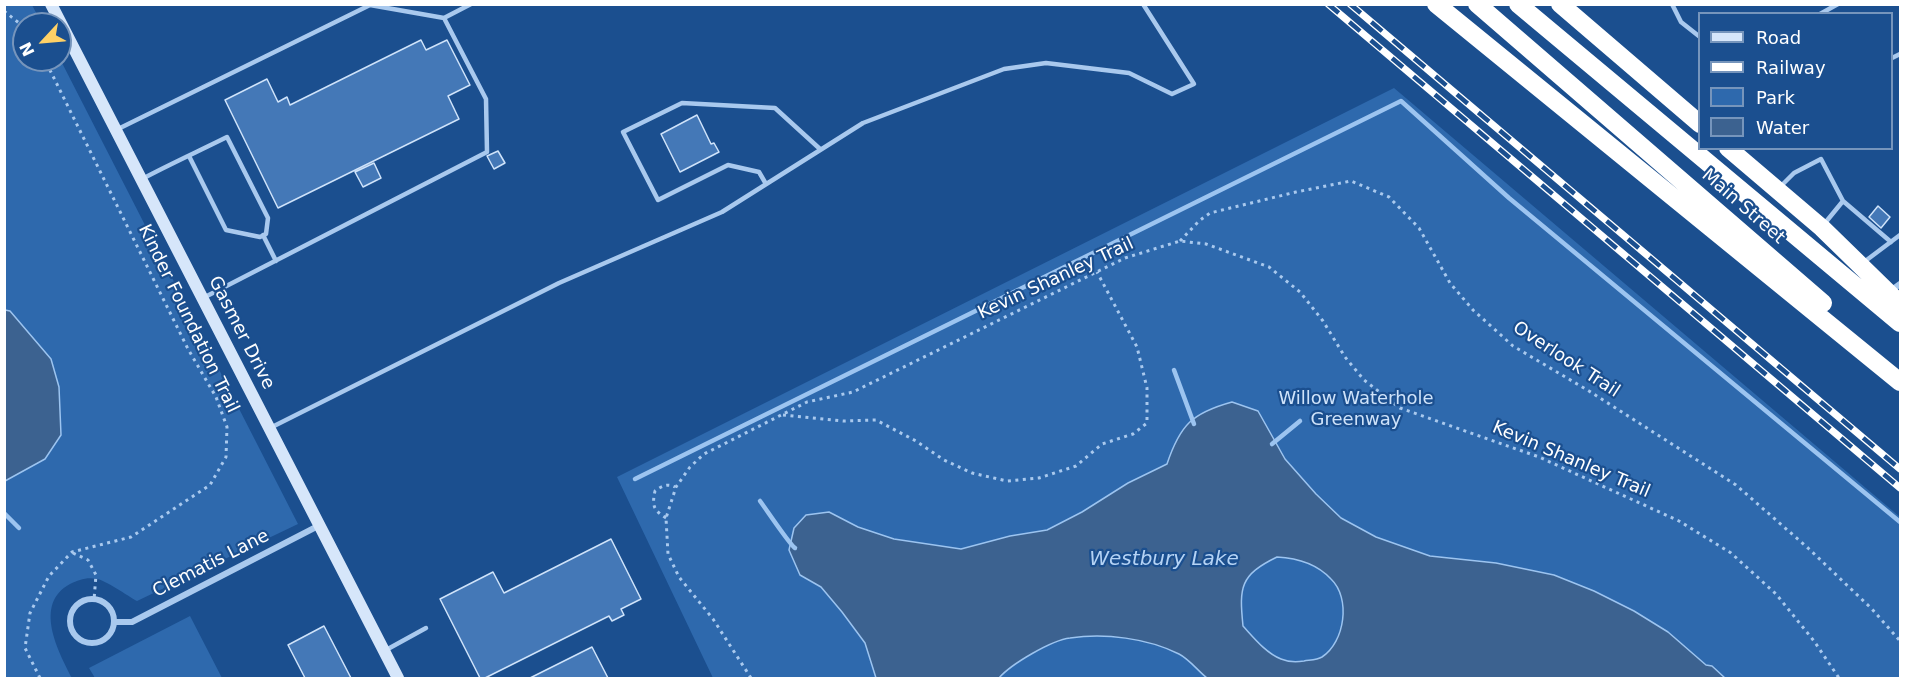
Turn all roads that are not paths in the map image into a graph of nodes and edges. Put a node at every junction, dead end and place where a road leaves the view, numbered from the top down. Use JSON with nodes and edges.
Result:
{"nodes":[{"id":1,"x":51,"y":4,"type":"edge"},
{"id":2,"x":471,"y":4,"type":"edge"},
{"id":3,"x":1143,"y":4,"type":"edge"},
{"id":4,"x":1437,"y":4,"type":"edge"},
{"id":5,"x":1477,"y":4,"type":"edge"},
{"id":6,"x":1518,"y":4,"type":"edge"},
{"id":7,"x":1560,"y":4,"type":"edge"},
{"id":8,"x":1672,"y":4,"type":"edge"},
{"id":9,"x":1838,"y":4,"type":"edge"},
{"id":10,"x":460,"y":7,"type":"edge"},
{"id":11,"x":1824,"y":12,"type":"edge"},
{"id":12,"x":444,"y":18,"type":"junction"},
{"id":13,"x":1698,"y":35,"type":"edge"},
{"id":14,"x":1698,"y":122,"type":"edge"},
{"id":15,"x":116,"y":130,"type":"junction"},
{"id":16,"x":820,"y":149,"type":"junction"},
{"id":17,"x":1730,"y":150,"type":"edge"},
{"id":18,"x":189,"y":156,"type":"junction"},
{"id":19,"x":142,"y":179,"type":"junction"},
{"id":20,"x":766,"y":184,"type":"junction"},
{"id":21,"x":1777,"y":190,"type":"junction"},
{"id":22,"x":1843,"y":201,"type":"junction"},
{"id":23,"x":1822,"y":228,"type":"junction"},
{"id":24,"x":263,"y":235,"type":"junction"},
{"id":25,"x":1900,"y":235,"type":"edge"},
{"id":26,"x":1891,"y":242,"type":"junction"},
{"id":27,"x":276,"y":261,"type":"junction"},
{"id":28,"x":1861,"y":265,"type":"junction"},
{"id":29,"x":1897,"y":293,"type":"edge"},
{"id":30,"x":202,"y":298,"type":"junction"},
{"id":31,"x":1900,"y":323,"type":"edge"},
{"id":32,"x":1900,"y":370,"type":"edge"},
{"id":33,"x":1900,"y":382,"type":"edge"},
{"id":34,"x":269,"y":429,"type":"junction"},
{"id":35,"x":320,"y":525,"type":"junction"},
{"id":36,"x":114,"y":622,"type":"junction"},
{"id":37,"x":426,"y":628,"type":"dead end"},
{"id":38,"x":383,"y":651,"type":"junction"},
{"id":39,"x":398,"y":678,"type":"edge"}],
"edges":[{"from":1,"to":15,"type":"street","name":"Gasmer Drive"},
{"from":2,"to":10,"type":"lane"},
{"from":3,"to":16,"type":"lane"},
{"from":4,"to":33,"type":"highway"},
{"from":5,"to":32,"type":"highway","name":"Main Street"},
{"from":6,"to":31,"type":"highway","name":"Main Street"},
{"from":7,"to":14,"type":"highway"},
{"from":8,"to":13,"type":"lane"},
{"from":9,"to":11,"type":"lane"},
{"from":10,"to":12,"type":"lane"},
{"from":12,"to":15,"type":"lane"},
{"from":12,"to":27,"type":"lane"},
{"from":15,"to":19,"type":"street","name":"Gasmer Drive"},
{"from":16,"to":20,"type":"lane"},
{"from":16,"to":20,"type":"lane"},
{"from":17,"to":21,"type":"highway"},
{"from":18,"to":19,"type":"lane"},
{"from":18,"to":24,"type":"lane"},
{"from":18,"to":24,"type":"lane"},
{"from":19,"to":30,"type":"street","name":"Gasmer Drive"},
{"from":20,"to":34,"type":"lane"},
{"from":21,"to":22,"type":"lane"},
{"from":21,"to":23,"type":"highway"},
{"from":22,"to":23,"type":"lane"},
{"from":22,"to":26,"type":"lane"},
{"from":23,"to":28,"type":"highway"},
{"from":24,"to":27,"type":"lane"},
{"from":25,"to":26,"type":"lane"},
{"from":26,"to":28,"type":"lane"},
{"from":27,"to":30,"type":"lane"},
{"from":28,"to":29,"type":"highway"},
{"from":30,"to":34,"type":"street","name":"Gasmer Drive"},
{"from":34,"to":35,"type":"street","name":"Gasmer Drive"},
{"from":35,"to":36,"type":"street","name":"Clematis Lane"},
{"from":35,"to":38,"type":"street","name":"Gasmer Drive"},
{"from":36,"to":36,"type":"street"},
{"from":37,"to":38,"type":"lane"},
{"from":38,"to":39,"type":"street","name":"Gasmer Drive"}]}
